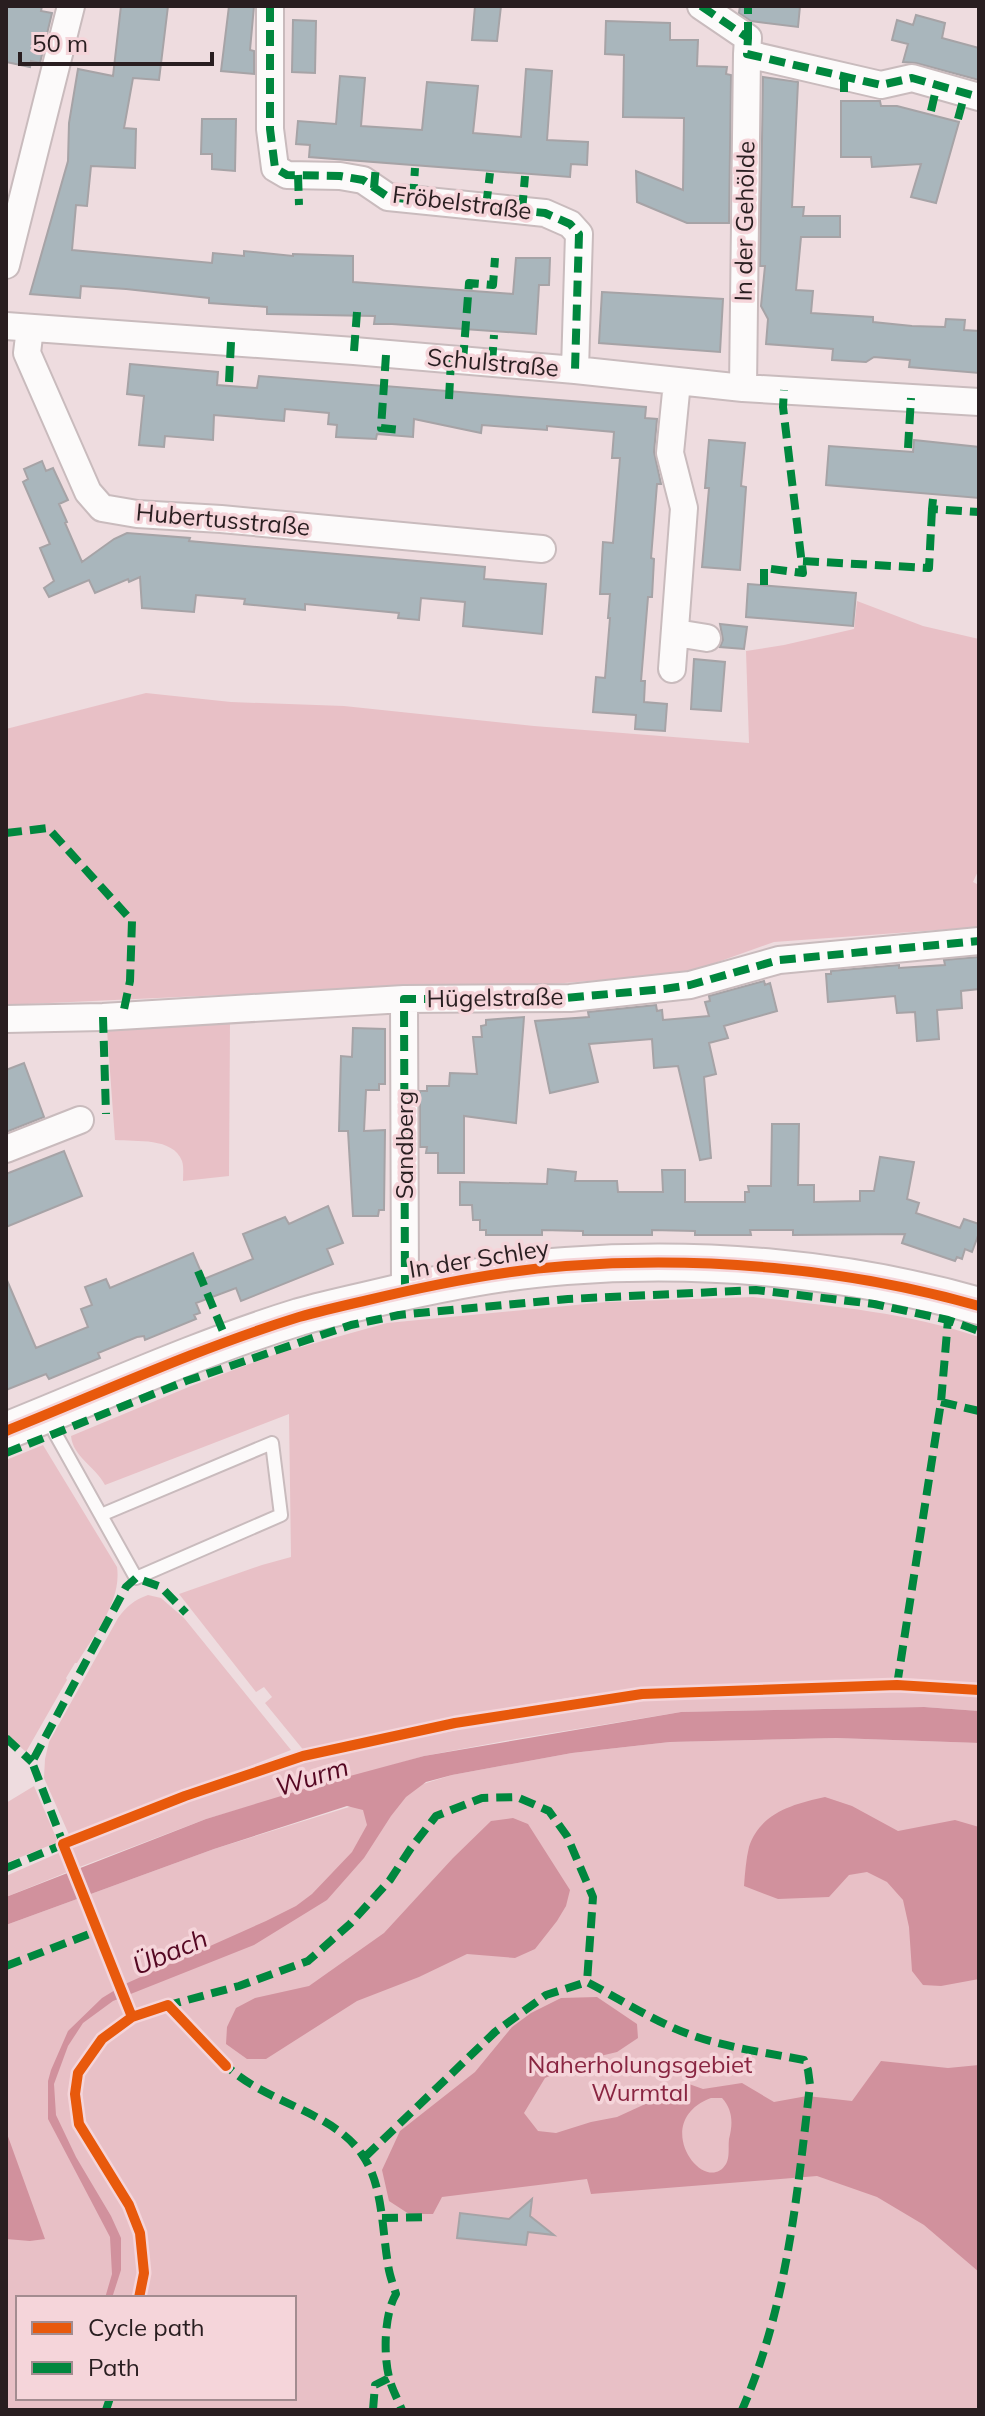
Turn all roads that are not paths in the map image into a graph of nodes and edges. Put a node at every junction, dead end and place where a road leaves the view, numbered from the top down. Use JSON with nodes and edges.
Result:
{"nodes":[{"id":1,"x":71,"y":6,"type":"edge"},
{"id":2,"x":270,"y":6,"type":"edge"},
{"id":3,"x":701,"y":6,"type":"edge"},
{"id":4,"x":747,"y":54,"type":"junction"},
{"id":5,"x":979,"y":97,"type":"edge"},
{"id":6,"x":6,"y":265,"type":"edge"},
{"id":7,"x":18,"y":327,"type":"edge"},
{"id":8,"x":575,"y":370,"type":"junction"},
{"id":9,"x":677,"y":382,"type":"junction"},
{"id":10,"x":743,"y":388,"type":"junction"},
{"id":11,"x":979,"y":402,"type":"edge"},
{"id":12,"x":542,"y":549,"type":"dead end"},
{"id":13,"x":676,"y":633,"type":"junction"},
{"id":14,"x":707,"y":638,"type":"dead end"},
{"id":15,"x":672,"y":669,"type":"dead end"},
{"id":16,"x":979,"y":941,"type":"edge"},
{"id":17,"x":404,"y":999,"type":"junction"},
{"id":18,"x":6,"y":1019,"type":"edge"},
{"id":19,"x":80,"y":1120,"type":"dead end"},
{"id":20,"x":6,"y":1149,"type":"edge"},
{"id":21,"x":405,"y":1291,"type":"junction"},
{"id":22,"x":979,"y":1306,"type":"edge"},
{"id":23,"x":46,"y":1415,"type":"junction"},
{"id":24,"x":6,"y":1431,"type":"edge"},
{"id":25,"x":101,"y":1515,"type":"junction"}],
"edges":[{"from":1,"to":6,"type":"street"},
{"from":2,"to":8,"type":"street","name":"Fröbelstraße"},
{"from":3,"to":4,"type":"street"},
{"from":4,"to":5,"type":"street"},
{"from":4,"to":10,"type":"street","name":"In der Gehölde"},
{"from":7,"to":8,"type":"street","name":"Schulstraße"},
{"from":7,"to":12,"type":"street","name":"Hubertusstraße"},
{"from":8,"to":9,"type":"street","name":"Schulstraße"},
{"from":9,"to":10,"type":"street","name":"Schulstraße"},
{"from":9,"to":13,"type":"street"},
{"from":10,"to":11,"type":"street","name":"Schulstraße"},
{"from":13,"to":14,"type":"street"},
{"from":13,"to":15,"type":"street"},
{"from":16,"to":17,"type":"street","name":"Hügelstraße"},
{"from":17,"to":18,"type":"street","name":"Hügelstraße"},
{"from":17,"to":21,"type":"street","name":"Sandberg"},
{"from":19,"to":20,"type":"street"},
{"from":21,"to":22,"type":"street","name":"In der Schley"},
{"from":21,"to":23,"type":"street","name":"In der Schley"},
{"from":23,"to":24,"type":"street","name":"In der Schley"},
{"from":23,"to":25,"type":"lane"},
{"from":25,"to":25,"type":"lane"}]}
